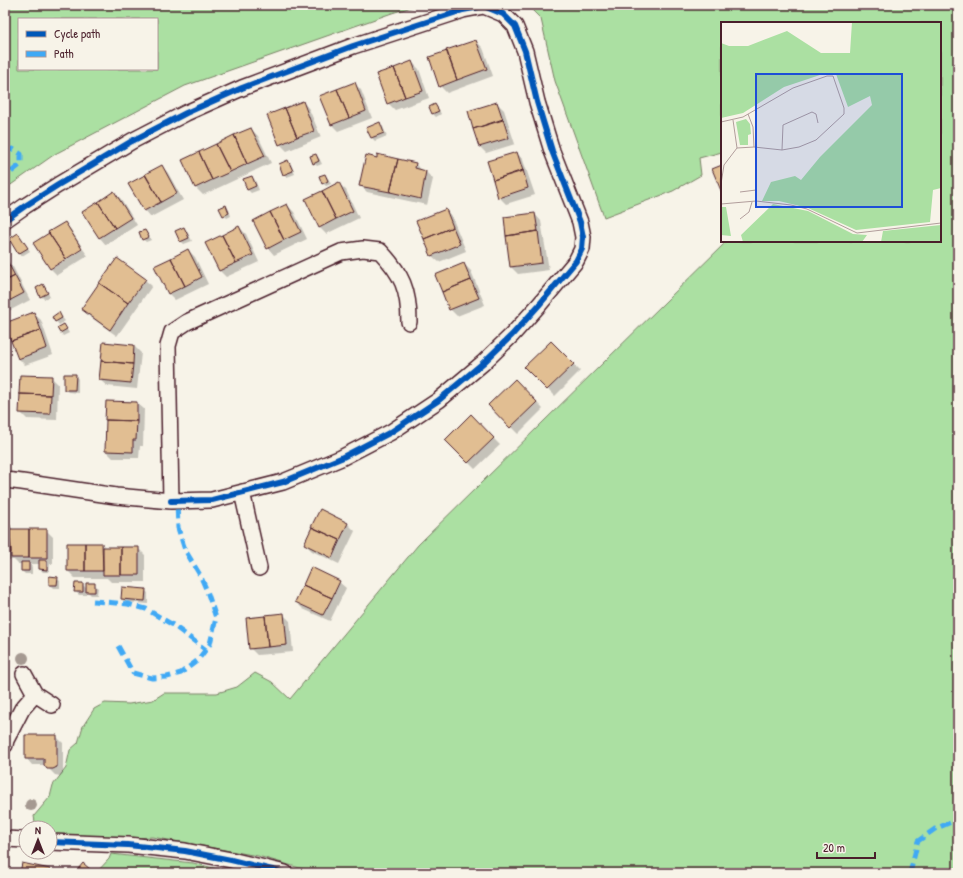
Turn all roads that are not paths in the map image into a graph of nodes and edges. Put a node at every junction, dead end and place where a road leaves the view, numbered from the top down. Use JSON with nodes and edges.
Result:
{"nodes":[{"id":1,"x":5,"y":220,"type":"edge"},
{"id":2,"x":409,"y":322,"type":"dead end"},
{"id":3,"x":5,"y":480,"type":"edge"},
{"id":4,"x":242,"y":492,"type":"junction"},
{"id":5,"x":171,"y":501,"type":"junction"},
{"id":6,"x":259,"y":568,"type":"dead end"},
{"id":7,"x":24,"y":674,"type":"dead end"},
{"id":8,"x":35,"y":694,"type":"junction"},
{"id":9,"x":52,"y":705,"type":"dead end"},
{"id":10,"x":5,"y":745,"type":"edge"},
{"id":11,"x":5,"y":839,"type":"edge"},
{"id":12,"x":18,"y":840,"type":"edge"},
{"id":13,"x":58,"y":842,"type":"edge"},
{"id":14,"x":285,"y":873,"type":"edge"}],
"edges":[{"from":1,"to":4,"type":"street"},
{"from":2,"to":5,"type":"street"},
{"from":3,"to":5,"type":"street"},
{"from":4,"to":5,"type":"street"},
{"from":4,"to":6,"type":"street"},
{"from":7,"to":8,"type":"street"},
{"from":8,"to":9,"type":"street"},
{"from":8,"to":10,"type":"street"},
{"from":11,"to":12,"type":"street"},
{"from":13,"to":14,"type":"street"}]}
